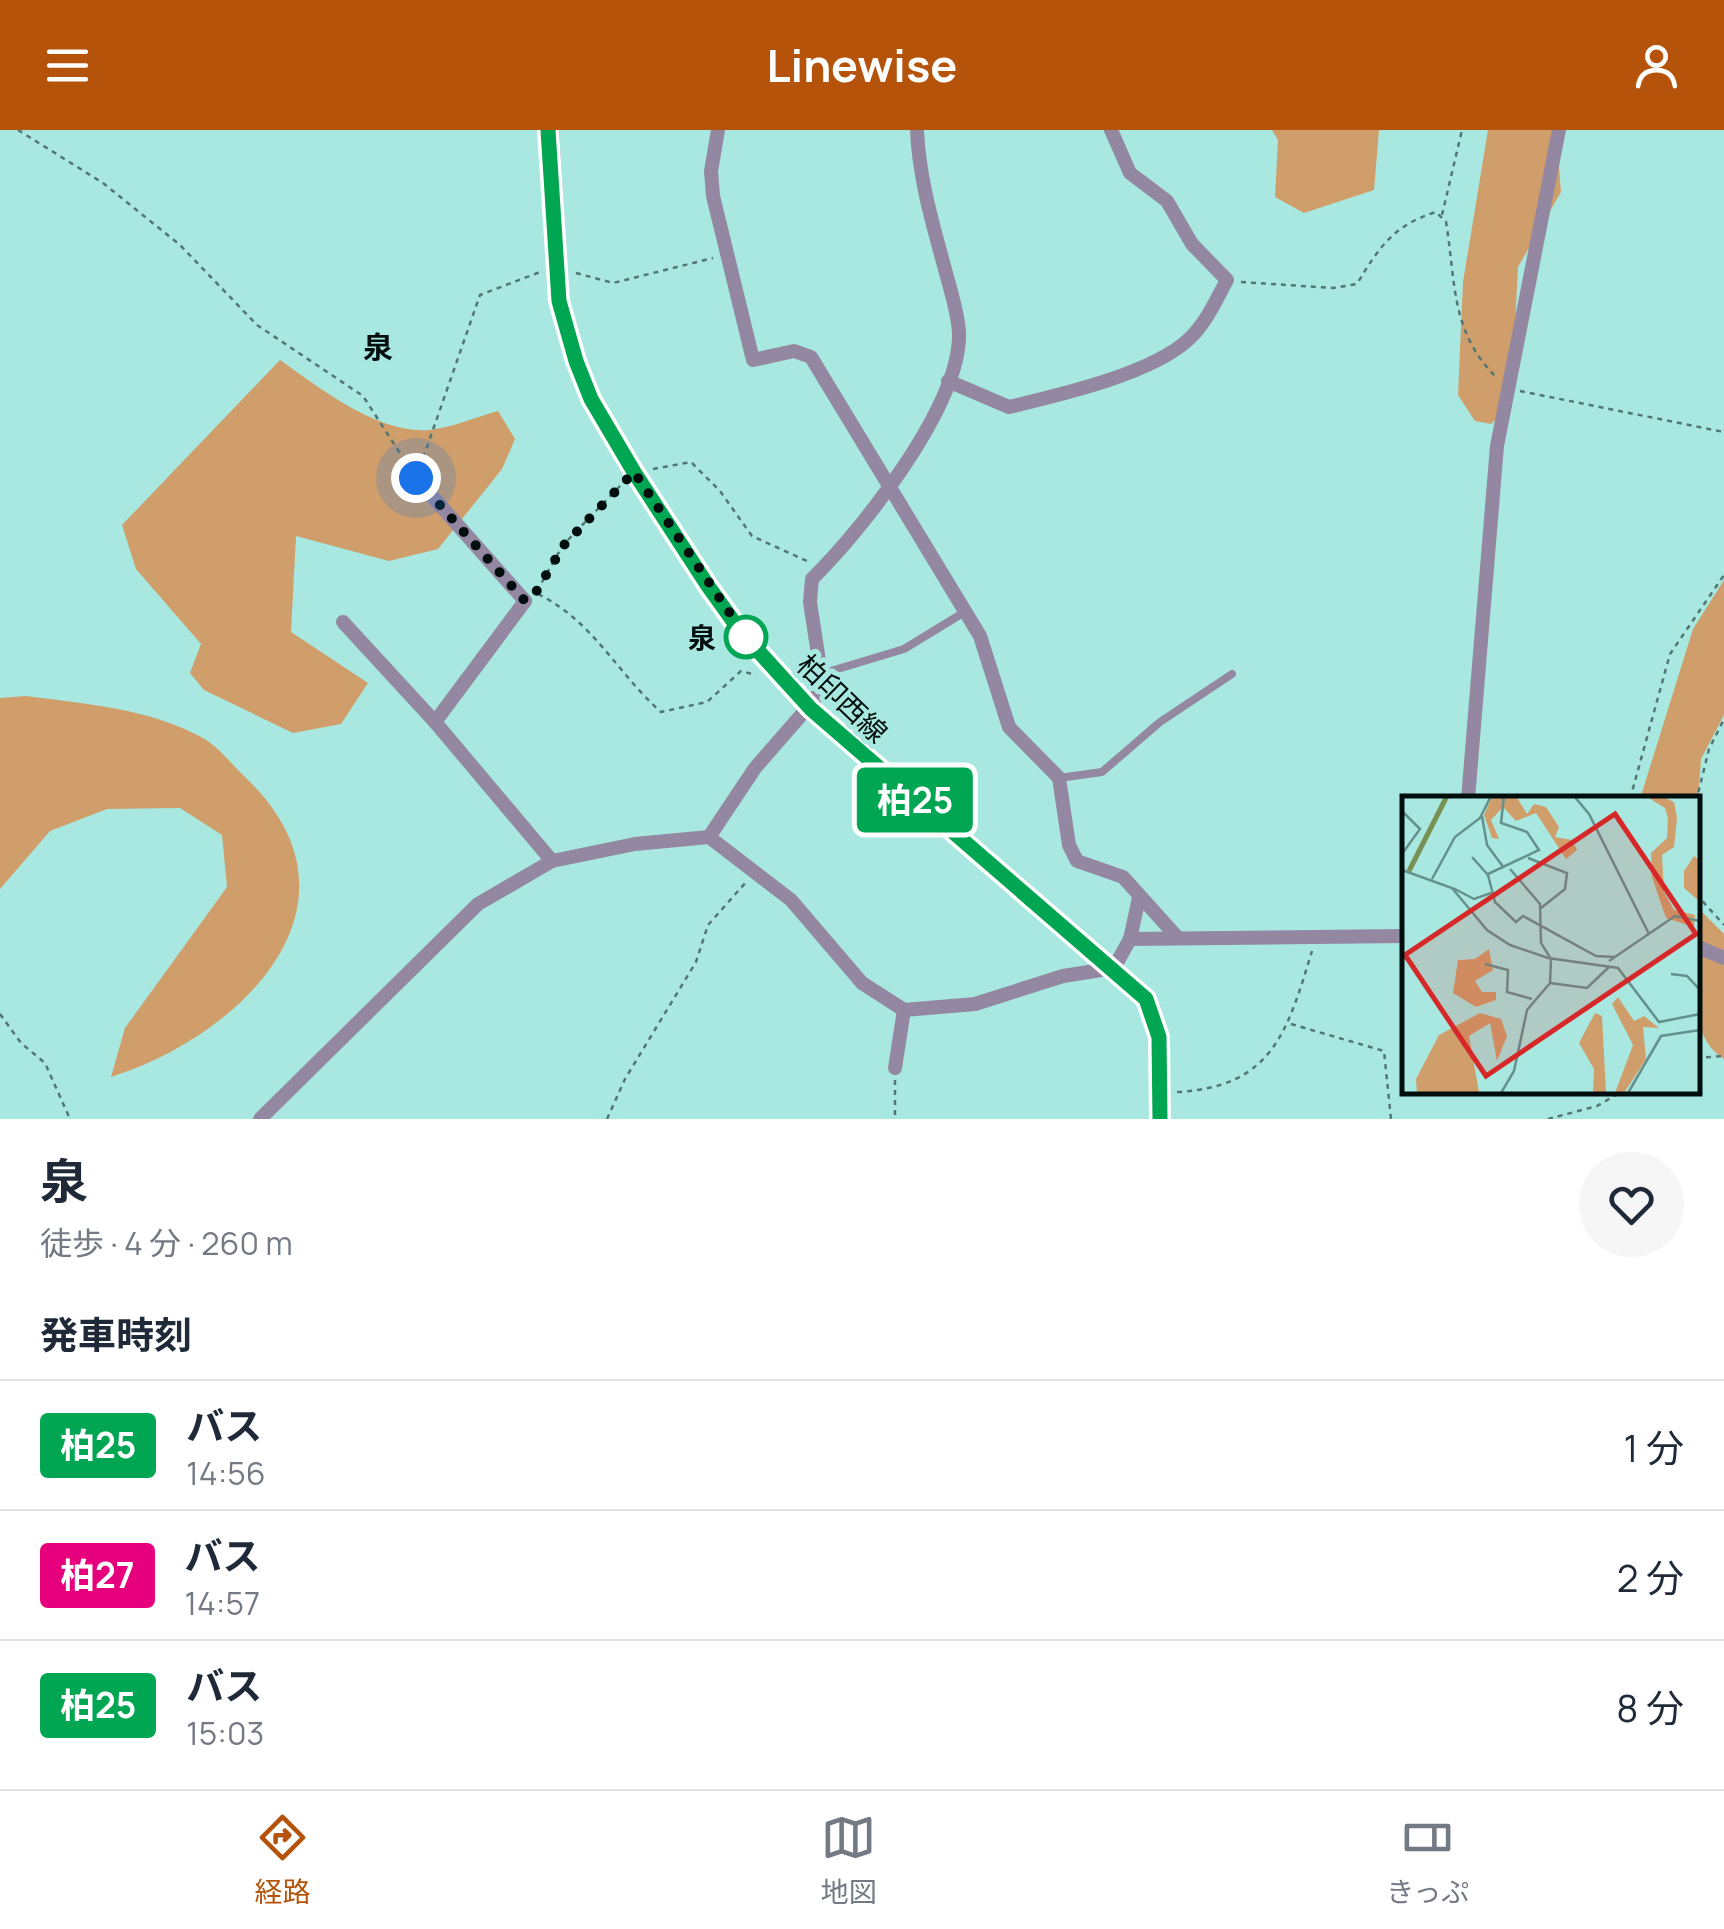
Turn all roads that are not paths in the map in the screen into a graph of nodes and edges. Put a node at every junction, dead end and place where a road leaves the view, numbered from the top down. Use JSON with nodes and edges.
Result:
{"nodes":[{"id":1,"x":548,"y":130,"type":"edge"},
{"id":2,"x":718,"y":130,"type":"edge"},
{"id":3,"x":918,"y":130,"type":"edge"},
{"id":4,"x":1111,"y":130,"type":"edge"},
{"id":5,"x":1559,"y":130,"type":"edge"},
{"id":6,"x":948,"y":381,"type":"junction"},
{"id":7,"x":416,"y":478,"type":"road end"},
{"id":8,"x":888,"y":484,"type":"junction"},
{"id":9,"x":963,"y":613,"type":"junction"},
{"id":10,"x":343,"y":622,"type":"dead end"},
{"id":11,"x":821,"y":674,"type":"junction"},
{"id":12,"x":1232,"y":674,"type":"dead end"},
{"id":13,"x":811,"y":709,"type":"junction"},
{"id":14,"x":435,"y":722,"type":"junction"},
{"id":15,"x":1060,"y":778,"type":"junction"},
{"id":16,"x":1468,"y":796,"type":"edge"},
{"id":17,"x":708,"y":837,"type":"junction"},
{"id":18,"x":552,"y":860,"type":"junction"},
{"id":19,"x":1139,"y":898,"type":"junction"},
{"id":20,"x":1402,"y":936,"type":"edge"},
{"id":21,"x":1130,"y":938,"type":"junction"},
{"id":22,"x":1177,"y":938,"type":"junction"},
{"id":23,"x":1699,"y":947,"type":"edge"},
{"id":24,"x":1724,"y":958,"type":"edge"},
{"id":25,"x":1114,"y":968,"type":"junction"},
{"id":26,"x":904,"y":1010,"type":"junction"},
{"id":27,"x":896,"y":1068,"type":"road end"},
{"id":28,"x":260,"y":1119,"type":"edge"},
{"id":29,"x":1160,"y":1119,"type":"edge"}],
"edges":[{"from":1,"to":13,"type":"main road","name":"柏印西線"},
{"from":2,"to":8,"type":"street"},
{"from":3,"to":6,"type":"street"},
{"from":4,"to":6,"type":"street"},
{"from":5,"to":16,"type":"street"},
{"from":6,"to":8,"type":"street"},
{"from":7,"to":14,"type":"street"},
{"from":8,"to":9,"type":"street"},
{"from":8,"to":11,"type":"street"},
{"from":9,"to":11,"type":"lane"},
{"from":9,"to":15,"type":"street"},
{"from":10,"to":14,"type":"street"},
{"from":11,"to":13,"type":"street"},
{"from":12,"to":15,"type":"lane"},
{"from":13,"to":17,"type":"street"},
{"from":13,"to":25,"type":"main road","name":"柏印西線"},
{"from":14,"to":18,"type":"street"},
{"from":15,"to":19,"type":"street"},
{"from":17,"to":18,"type":"street"},
{"from":17,"to":26,"type":"street"},
{"from":18,"to":28,"type":"street"},
{"from":19,"to":21,"type":"street"},
{"from":19,"to":22,"type":"street"},
{"from":20,"to":22,"type":"street"},
{"from":21,"to":22,"type":"street"},
{"from":21,"to":25,"type":"street"},
{"from":23,"to":24,"type":"street"},
{"from":25,"to":26,"type":"street"},
{"from":25,"to":29,"type":"main road","name":"柏印西線"},
{"from":26,"to":27,"type":"street"}]}
